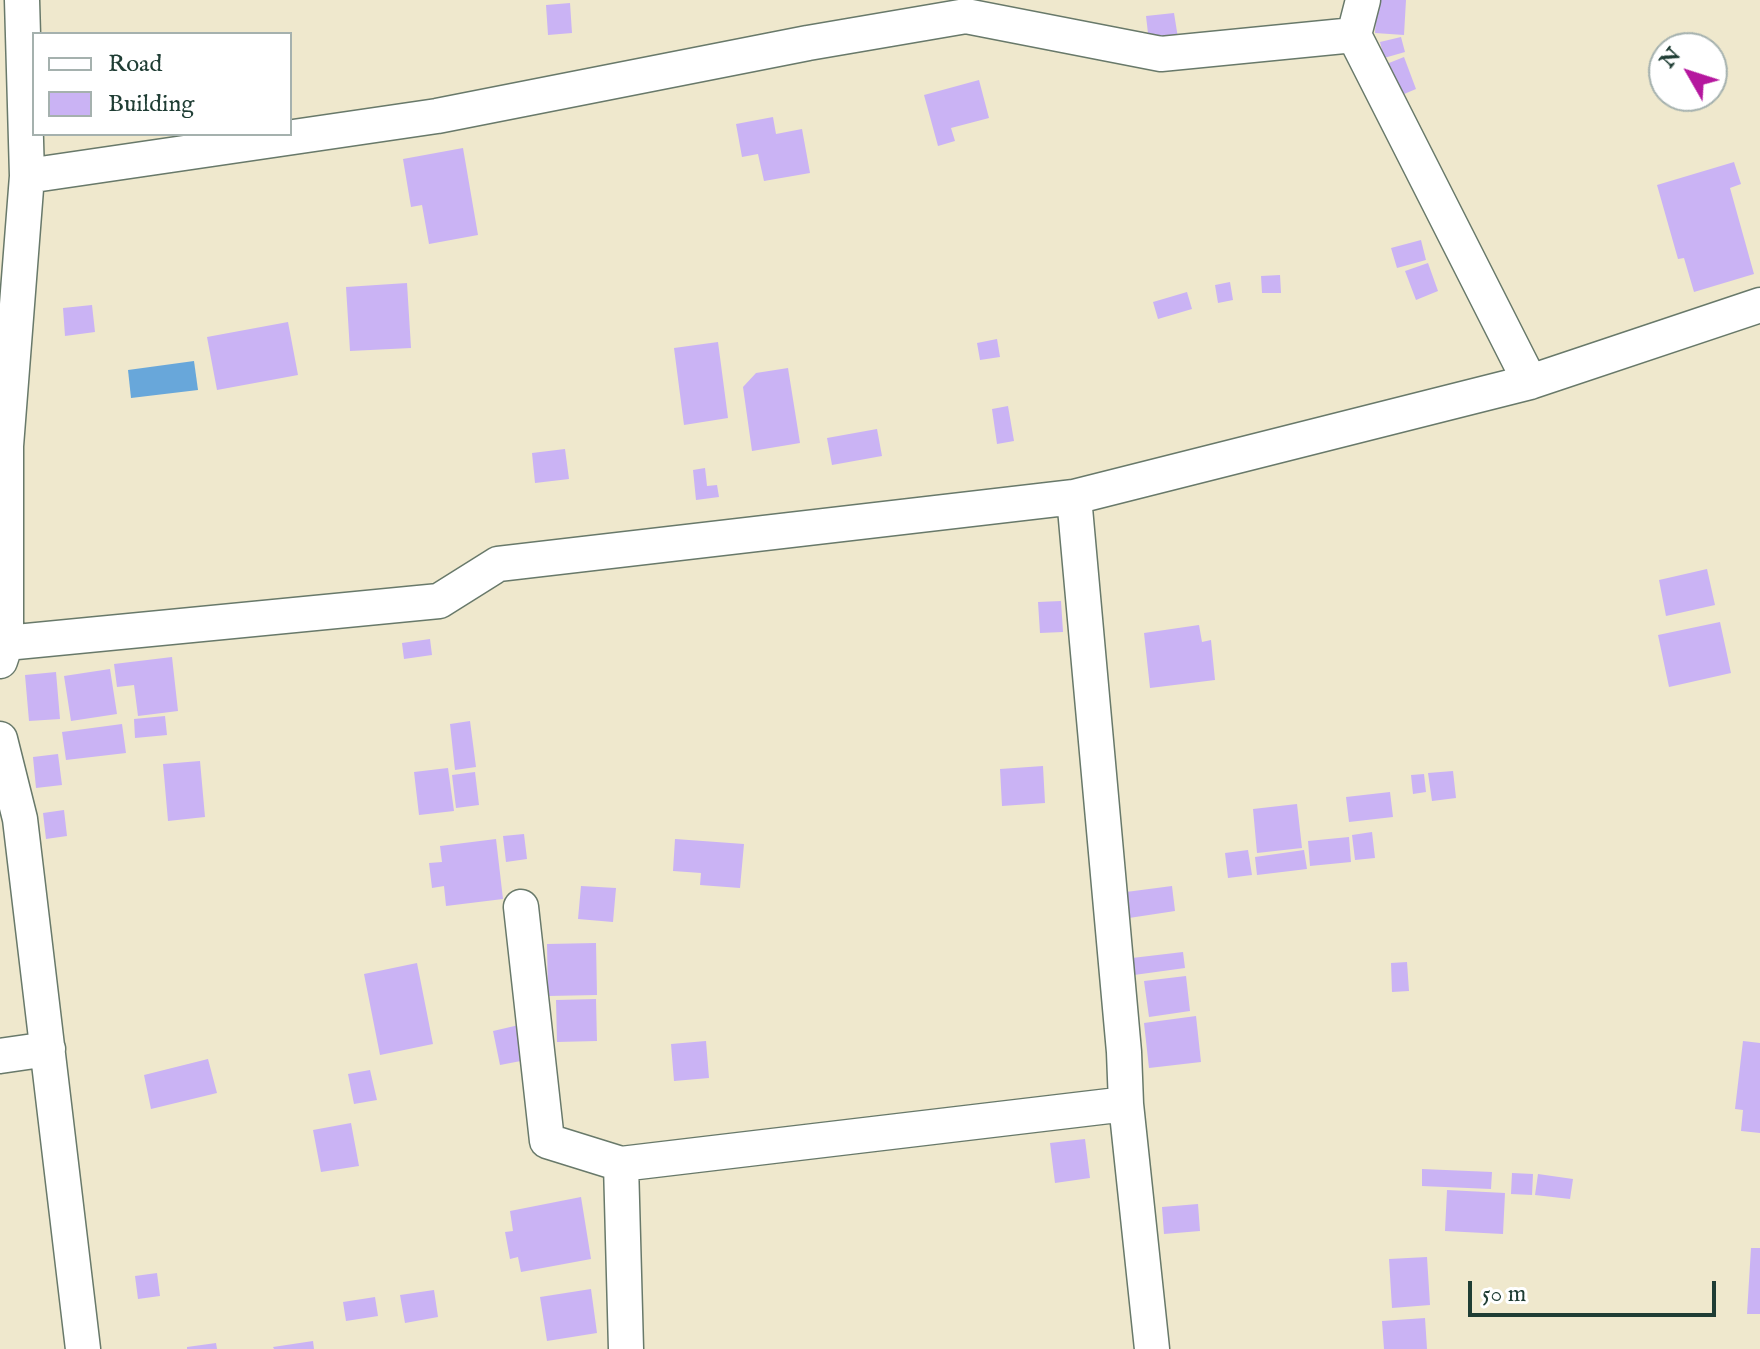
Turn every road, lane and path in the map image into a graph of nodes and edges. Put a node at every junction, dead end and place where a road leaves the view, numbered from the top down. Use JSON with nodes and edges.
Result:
{"nodes":[{"id":1,"x":22,"y":0,"type":"edge"},
{"id":2,"x":1363,"y":0,"type":"edge"},
{"id":3,"x":1354,"y":35,"type":"junction"},
{"id":4,"x":27,"y":176,"type":"junction"},
{"id":5,"x":1760,"y":305,"type":"edge"},
{"id":6,"x":1530,"y":382,"type":"junction"},
{"id":7,"x":1074,"y":497,"type":"junction"},
{"id":8,"x":3,"y":652,"type":"edge"},
{"id":9,"x":0,"y":739,"type":"edge"},
{"id":10,"x":521,"y":907,"type":"dead end"},
{"id":11,"x":48,"y":1049,"type":"junction"},
{"id":12,"x":0,"y":1056,"type":"edge"},
{"id":13,"x":1126,"y":1104,"type":"junction"},
{"id":14,"x":621,"y":1164,"type":"junction"},
{"id":15,"x":83,"y":1349,"type":"edge"},
{"id":16,"x":626,"y":1349,"type":"edge"},
{"id":17,"x":1152,"y":1349,"type":"edge"}],
"edges":[{"from":1,"to":4,"type":"street"},
{"from":2,"to":3,"type":"street"},
{"from":3,"to":4,"type":"street"},
{"from":3,"to":6,"type":"street"},
{"from":4,"to":8,"type":"street"},
{"from":5,"to":6,"type":"street"},
{"from":6,"to":7,"type":"street"},
{"from":7,"to":8,"type":"street"},
{"from":7,"to":13,"type":"street"},
{"from":9,"to":11,"type":"street"},
{"from":10,"to":14,"type":"street"},
{"from":11,"to":12,"type":"street"},
{"from":11,"to":15,"type":"street"},
{"from":13,"to":14,"type":"street"},
{"from":13,"to":17,"type":"street"},
{"from":14,"to":16,"type":"street"}]}
